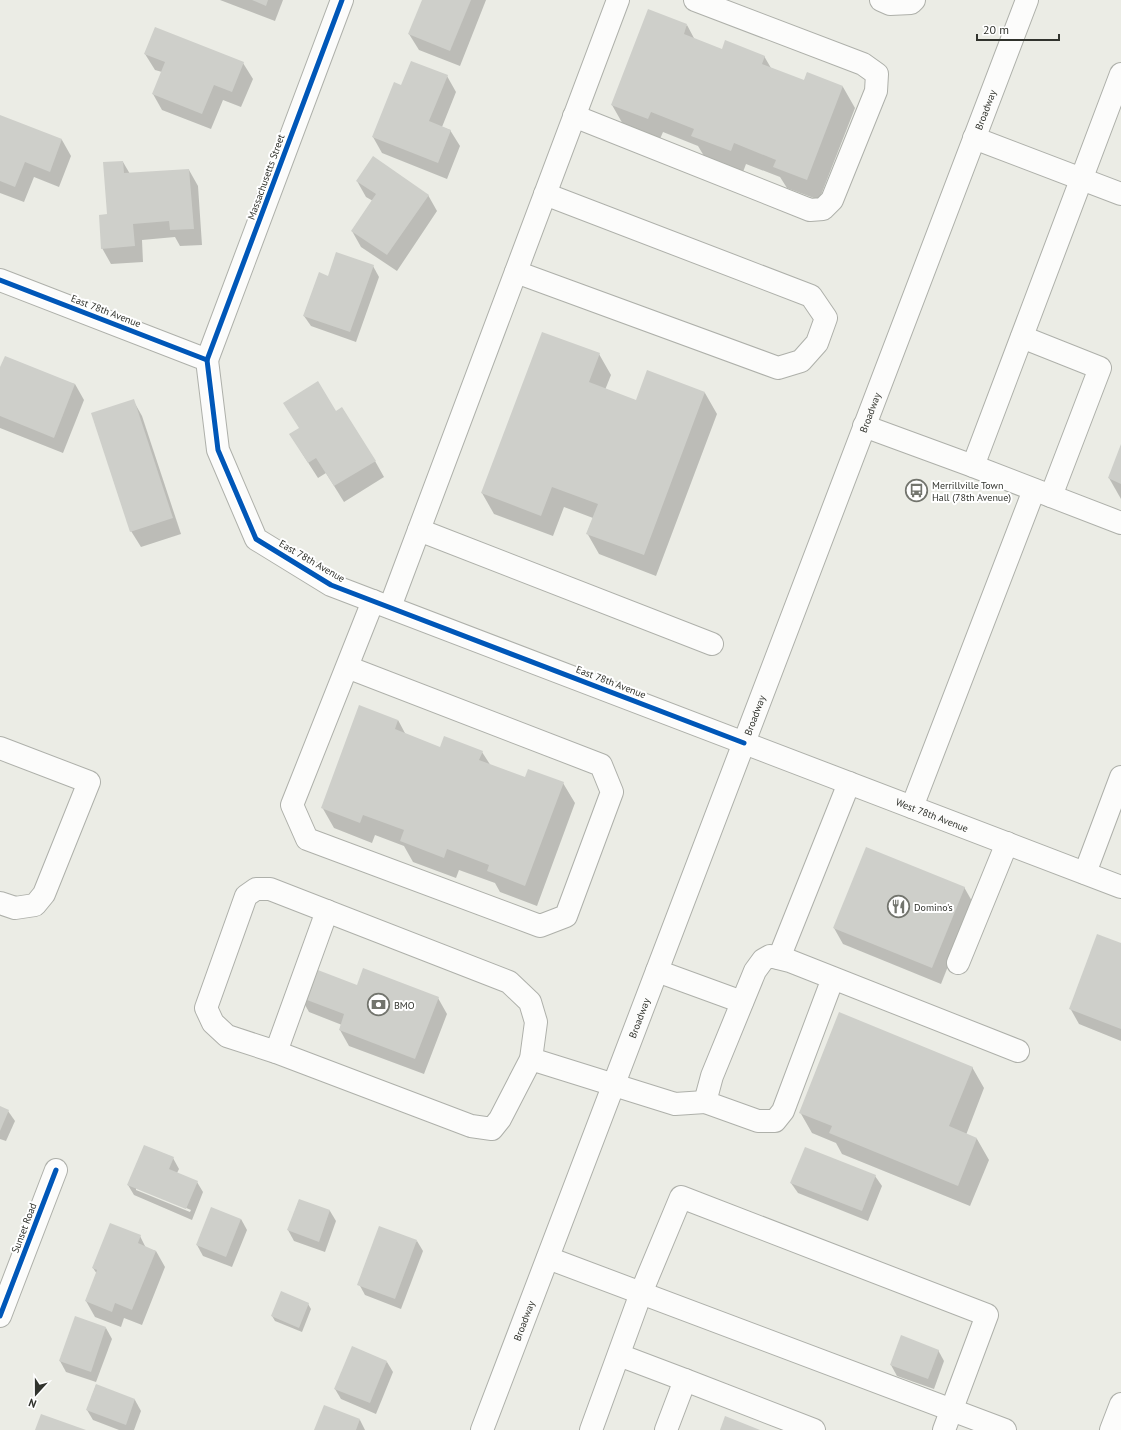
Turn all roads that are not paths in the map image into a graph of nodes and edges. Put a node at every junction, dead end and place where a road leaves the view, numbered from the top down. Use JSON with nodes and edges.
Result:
{"nodes":[{"id":1,"x":342,"y":0,"type":"edge"},
{"id":2,"x":618,"y":0,"type":"edge"},
{"id":3,"x":696,"y":0,"type":"edge"},
{"id":4,"x":881,"y":0,"type":"edge"},
{"id":5,"x":914,"y":0,"type":"edge"},
{"id":6,"x":1027,"y":0,"type":"edge"},
{"id":7,"x":1121,"y":74,"type":"edge"},
{"id":8,"x":574,"y":116,"type":"junction"},
{"id":9,"x":1112,"y":122,"type":"edge"},
{"id":10,"x":974,"y":138,"type":"junction"},
{"id":11,"x":1082,"y":178,"type":"junction"},
{"id":12,"x":545,"y":194,"type":"junction"},
{"id":13,"x":1121,"y":194,"type":"edge"},
{"id":14,"x":516,"y":272,"type":"junction"},
{"id":15,"x":0,"y":280,"type":"edge"},
{"id":16,"x":1022,"y":336,"type":"junction"},
{"id":17,"x":207,"y":360,"type":"junction"},
{"id":18,"x":864,"y":426,"type":"junction"},
{"id":19,"x":973,"y":466,"type":"junction"},
{"id":20,"x":1042,"y":493,"type":"junction"},
{"id":21,"x":1121,"y":523,"type":"edge"},
{"id":22,"x":419,"y":530,"type":"junction"},
{"id":23,"x":381,"y":604,"type":"junction"},
{"id":24,"x":712,"y":644,"type":"dead end"},
{"id":25,"x":347,"y":667,"type":"junction"},
{"id":26,"x":744,"y":743,"type":"junction"},
{"id":27,"x":0,"y":748,"type":"edge"},
{"id":28,"x":1121,"y":777,"type":"edge"},
{"id":29,"x":849,"y":783,"type":"junction"},
{"id":30,"x":912,"y":807,"type":"junction"},
{"id":31,"x":1007,"y":843,"type":"junction"},
{"id":32,"x":1085,"y":873,"type":"junction"},
{"id":33,"x":1121,"y":887,"type":"edge"},
{"id":34,"x":0,"y":903,"type":"edge"},
{"id":35,"x":327,"y":911,"type":"junction"},
{"id":36,"x":779,"y":958,"type":"junction"},
{"id":37,"x":958,"y":963,"type":"dead end"},
{"id":38,"x":657,"y":971,"type":"junction"},
{"id":39,"x":833,"y":978,"type":"junction"},
{"id":40,"x":742,"y":1002,"type":"junction"},
{"id":41,"x":1018,"y":1051,"type":"dead end"},
{"id":42,"x":276,"y":1052,"type":"junction"},
{"id":43,"x":531,"y":1058,"type":"junction"},
{"id":44,"x":614,"y":1084,"type":"junction"},
{"id":45,"x":705,"y":1102,"type":"junction"},
{"id":46,"x":56,"y":1170,"type":"dead end"},
{"id":47,"x":548,"y":1258,"type":"junction"},
{"id":48,"x":641,"y":1293,"type":"junction"},
{"id":49,"x":0,"y":1316,"type":"edge"},
{"id":50,"x":618,"y":1355,"type":"junction"},
{"id":51,"x":685,"y":1380,"type":"junction"},
{"id":52,"x":1121,"y":1404,"type":"edge"},
{"id":53,"x":952,"y":1410,"type":"junction"},
{"id":54,"x":482,"y":1430,"type":"edge"},
{"id":55,"x":591,"y":1430,"type":"edge"},
{"id":56,"x":666,"y":1430,"type":"edge"},
{"id":57,"x":814,"y":1430,"type":"edge"},
{"id":58,"x":944,"y":1430,"type":"edge"},
{"id":59,"x":1005,"y":1430,"type":"edge"},
{"id":60,"x":1111,"y":1430,"type":"edge"}],
"edges":[{"from":1,"to":17,"type":"main road","name":"Massachusetts Street"},
{"from":2,"to":8,"type":"main road"},
{"from":3,"to":8,"type":"main road"},
{"from":4,"to":5,"type":"main road"},
{"from":6,"to":10,"type":"main road","name":"Broadway"},
{"from":7,"to":9,"type":"main road"},
{"from":8,"to":12,"type":"main road"},
{"from":9,"to":11,"type":"main road"},
{"from":10,"to":11,"type":"main road"},
{"from":10,"to":18,"type":"main road","name":"Broadway"},
{"from":11,"to":13,"type":"main road"},
{"from":11,"to":16,"type":"main road"},
{"from":12,"to":14,"type":"main road"},
{"from":12,"to":14,"type":"main road"},
{"from":14,"to":22,"type":"main road"},
{"from":15,"to":17,"type":"main road","name":"East 78th Avenue"},
{"from":16,"to":19,"type":"main road"},
{"from":16,"to":20,"type":"main road"},
{"from":17,"to":23,"type":"main road","name":"East 78th Avenue"},
{"from":18,"to":19,"type":"main road"},
{"from":18,"to":26,"type":"main road","name":"Broadway"},
{"from":19,"to":20,"type":"main road"},
{"from":20,"to":21,"type":"main road"},
{"from":20,"to":30,"type":"main road"},
{"from":22,"to":23,"type":"main road"},
{"from":22,"to":24,"type":"main road"},
{"from":23,"to":25,"type":"main road"},
{"from":23,"to":26,"type":"main road","name":"East 78th Avenue"},
{"from":25,"to":25,"type":"main road"},
{"from":26,"to":29,"type":"main road","name":"West 78th Avenue"},
{"from":26,"to":38,"type":"main road","name":"Broadway"},
{"from":27,"to":34,"type":"main road"},
{"from":28,"to":32,"type":"main road"},
{"from":29,"to":30,"type":"main road","name":"West 78th Avenue"},
{"from":29,"to":36,"type":"main road"},
{"from":30,"to":31,"type":"main road","name":"West 78th Avenue"},
{"from":31,"to":32,"type":"main road","name":"West 78th Avenue"},
{"from":31,"to":37,"type":"main road"},
{"from":32,"to":33,"type":"main road","name":"West 78th Avenue"},
{"from":35,"to":42,"type":"main road"},
{"from":35,"to":42,"type":"main road"},
{"from":35,"to":43,"type":"main road"},
{"from":36,"to":39,"type":"main road"},
{"from":36,"to":40,"type":"main road"},
{"from":38,"to":40,"type":"main road"},
{"from":38,"to":44,"type":"main road","name":"Broadway"},
{"from":39,"to":41,"type":"main road"},
{"from":39,"to":45,"type":"main road"},
{"from":40,"to":45,"type":"main road"},
{"from":42,"to":43,"type":"main road"},
{"from":43,"to":44,"type":"main road"},
{"from":44,"to":45,"type":"main road"},
{"from":44,"to":47,"type":"main road","name":"Broadway"},
{"from":46,"to":49,"type":"main road","name":"Sunset Road"},
{"from":47,"to":48,"type":"main road"},
{"from":47,"to":54,"type":"main road","name":"Broadway"},
{"from":48,"to":50,"type":"main road"},
{"from":48,"to":53,"type":"main road"},
{"from":48,"to":53,"type":"main road"},
{"from":50,"to":51,"type":"main road"},
{"from":50,"to":55,"type":"main road"},
{"from":51,"to":56,"type":"main road"},
{"from":51,"to":57,"type":"main road"},
{"from":52,"to":60,"type":"main road"},
{"from":53,"to":58,"type":"main road"},
{"from":53,"to":59,"type":"main road"}]}
